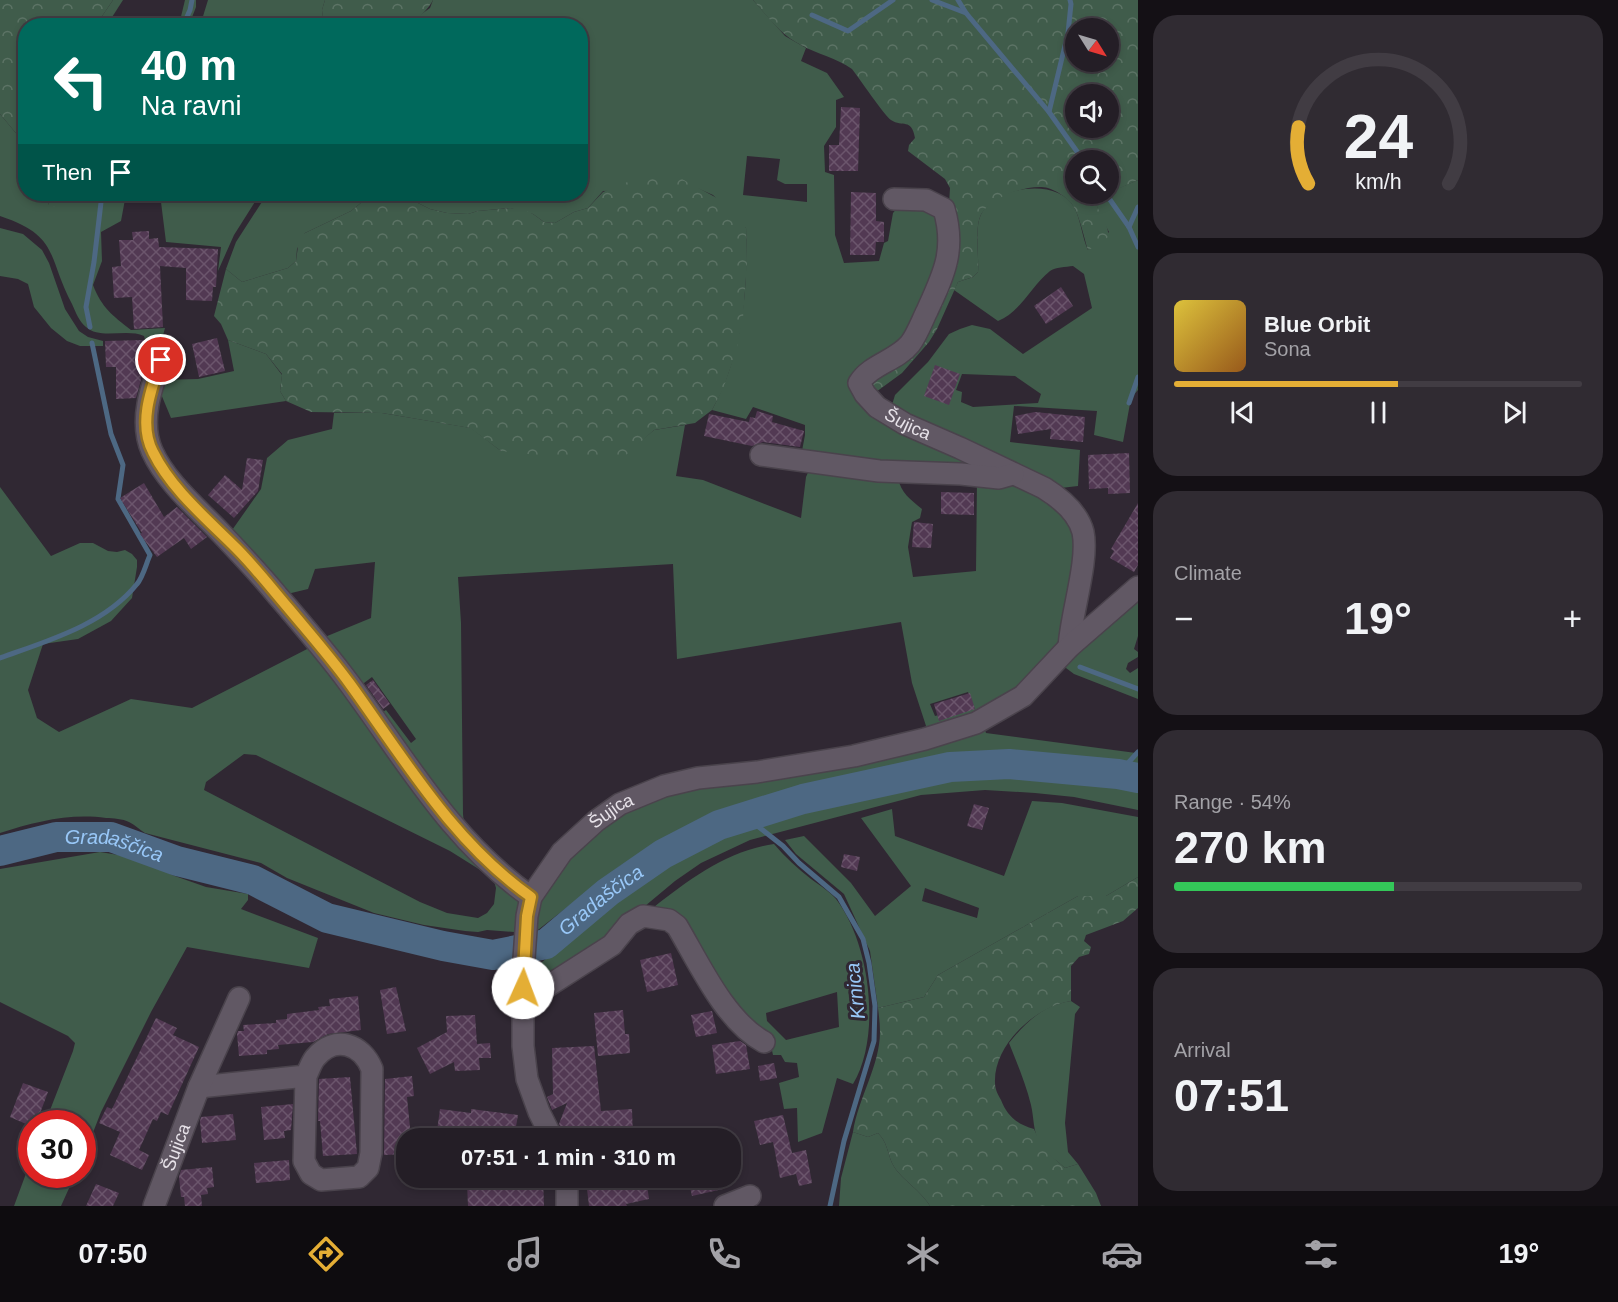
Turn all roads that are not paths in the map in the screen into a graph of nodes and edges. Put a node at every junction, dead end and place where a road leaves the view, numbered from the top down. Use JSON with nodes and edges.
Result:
{"nodes":[{"id":1,"x":894,"y":199,"type":"dead end"},
{"id":2,"x":166,"y":346,"type":"dead end"},
{"id":3,"x":761,"y":455,"type":"dead end"},
{"id":4,"x":1014,"y":474,"type":"junction"},
{"id":5,"x":1138,"y":586,"type":"edge"},
{"id":6,"x":1068,"y":647,"type":"junction"},
{"id":7,"x":529,"y":907,"type":"junction"},
{"id":8,"x":239,"y":998,"type":"dead end"},
{"id":9,"x":523,"y":1002,"type":"junction"},
{"id":10,"x":764,"y":1042,"type":"dead end"},
{"id":11,"x":306,"y":1076,"type":"junction"},
{"id":12,"x":199,"y":1087,"type":"junction"},
{"id":13,"x":547,"y":1128,"type":"edge"},
{"id":14,"x":567,"y":1188,"type":"edge"},
{"id":15,"x":750,"y":1196,"type":"dead end"},
{"id":16,"x":154,"y":1206,"type":"edge"},
{"id":17,"x":567,"y":1206,"type":"edge"},
{"id":18,"x":725,"y":1206,"type":"edge"}],
"edges":[{"from":1,"to":4,"type":"street","name":"Šujica"},
{"from":2,"to":7,"type":"street"},
{"from":3,"to":4,"type":"street"},
{"from":4,"to":6,"type":"street","name":"Šujica"},
{"from":5,"to":6,"type":"street","name":"Šujica"},
{"from":6,"to":7,"type":"street","name":"Šujica"},
{"from":7,"to":9,"type":"street"},
{"from":8,"to":12,"type":"street","name":"Šujica"},
{"from":9,"to":10,"type":"street"},
{"from":9,"to":13,"type":"street"},
{"from":11,"to":11,"type":"street"},
{"from":11,"to":12,"type":"street"},
{"from":12,"to":16,"type":"street","name":"Šujica"},
{"from":14,"to":17,"type":"street"},
{"from":15,"to":18,"type":"street"}]}
